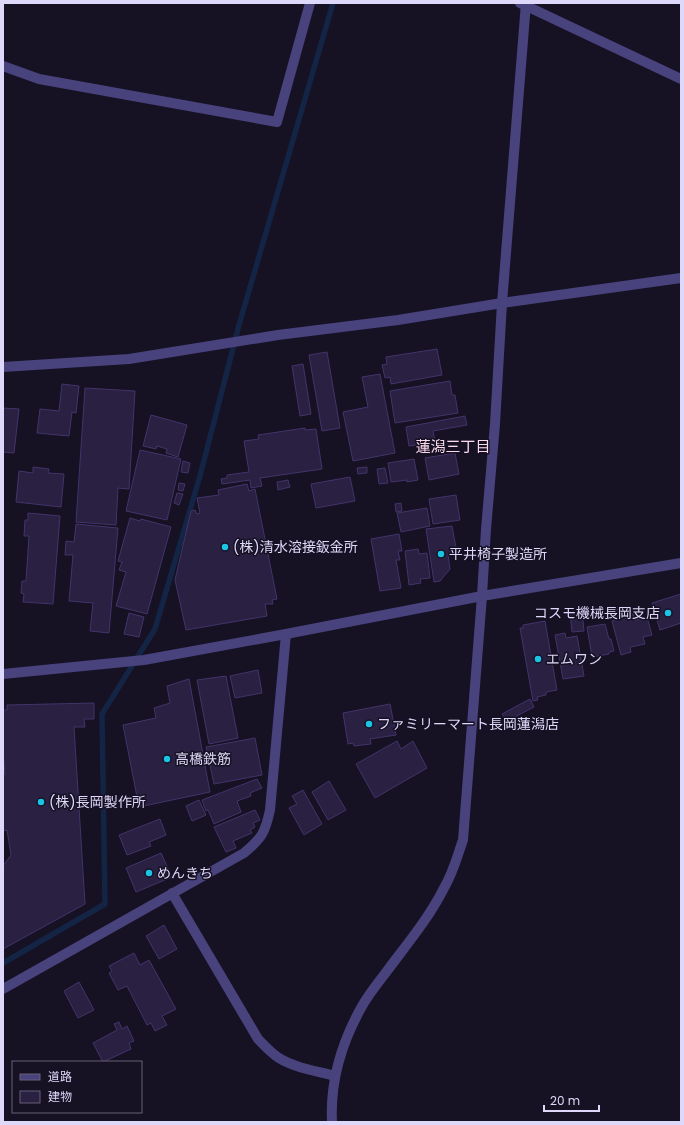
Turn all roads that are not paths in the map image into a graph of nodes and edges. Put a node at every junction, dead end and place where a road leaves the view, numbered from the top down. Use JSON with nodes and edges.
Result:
{"nodes":[{"id":1,"x":310,"y":3,"type":"edge"},
{"id":2,"x":524,"y":4,"type":"edge"},
{"id":3,"x":3,"y":66,"type":"edge"},
{"id":4,"x":681,"y":79,"type":"edge"},
{"id":5,"x":681,"y":278,"type":"edge"},
{"id":6,"x":502,"y":303,"type":"junction"},
{"id":7,"x":3,"y":367,"type":"edge"},
{"id":8,"x":681,"y":563,"type":"edge"},
{"id":9,"x":482,"y":596,"type":"junction"},
{"id":10,"x":286,"y":634,"type":"junction"},
{"id":11,"x":3,"y":674,"type":"edge"},
{"id":12,"x":172,"y":893,"type":"junction"},
{"id":13,"x":3,"y":989,"type":"edge"},
{"id":14,"x":335,"y":1076,"type":"junction"},
{"id":15,"x":332,"y":1122,"type":"edge"}],
"edges":[{"from":1,"to":3,"type":"street"},
{"from":2,"to":4,"type":"street"},
{"from":2,"to":6,"type":"street"},
{"from":5,"to":6,"type":"street"},
{"from":6,"to":7,"type":"street"},
{"from":6,"to":9,"type":"street"},
{"from":8,"to":9,"type":"street"},
{"from":9,"to":10,"type":"street"},
{"from":9,"to":14,"type":"street"},
{"from":10,"to":11,"type":"street"},
{"from":10,"to":12,"type":"street"},
{"from":12,"to":13,"type":"street"},
{"from":12,"to":14,"type":"street"},
{"from":14,"to":15,"type":"street"}]}
